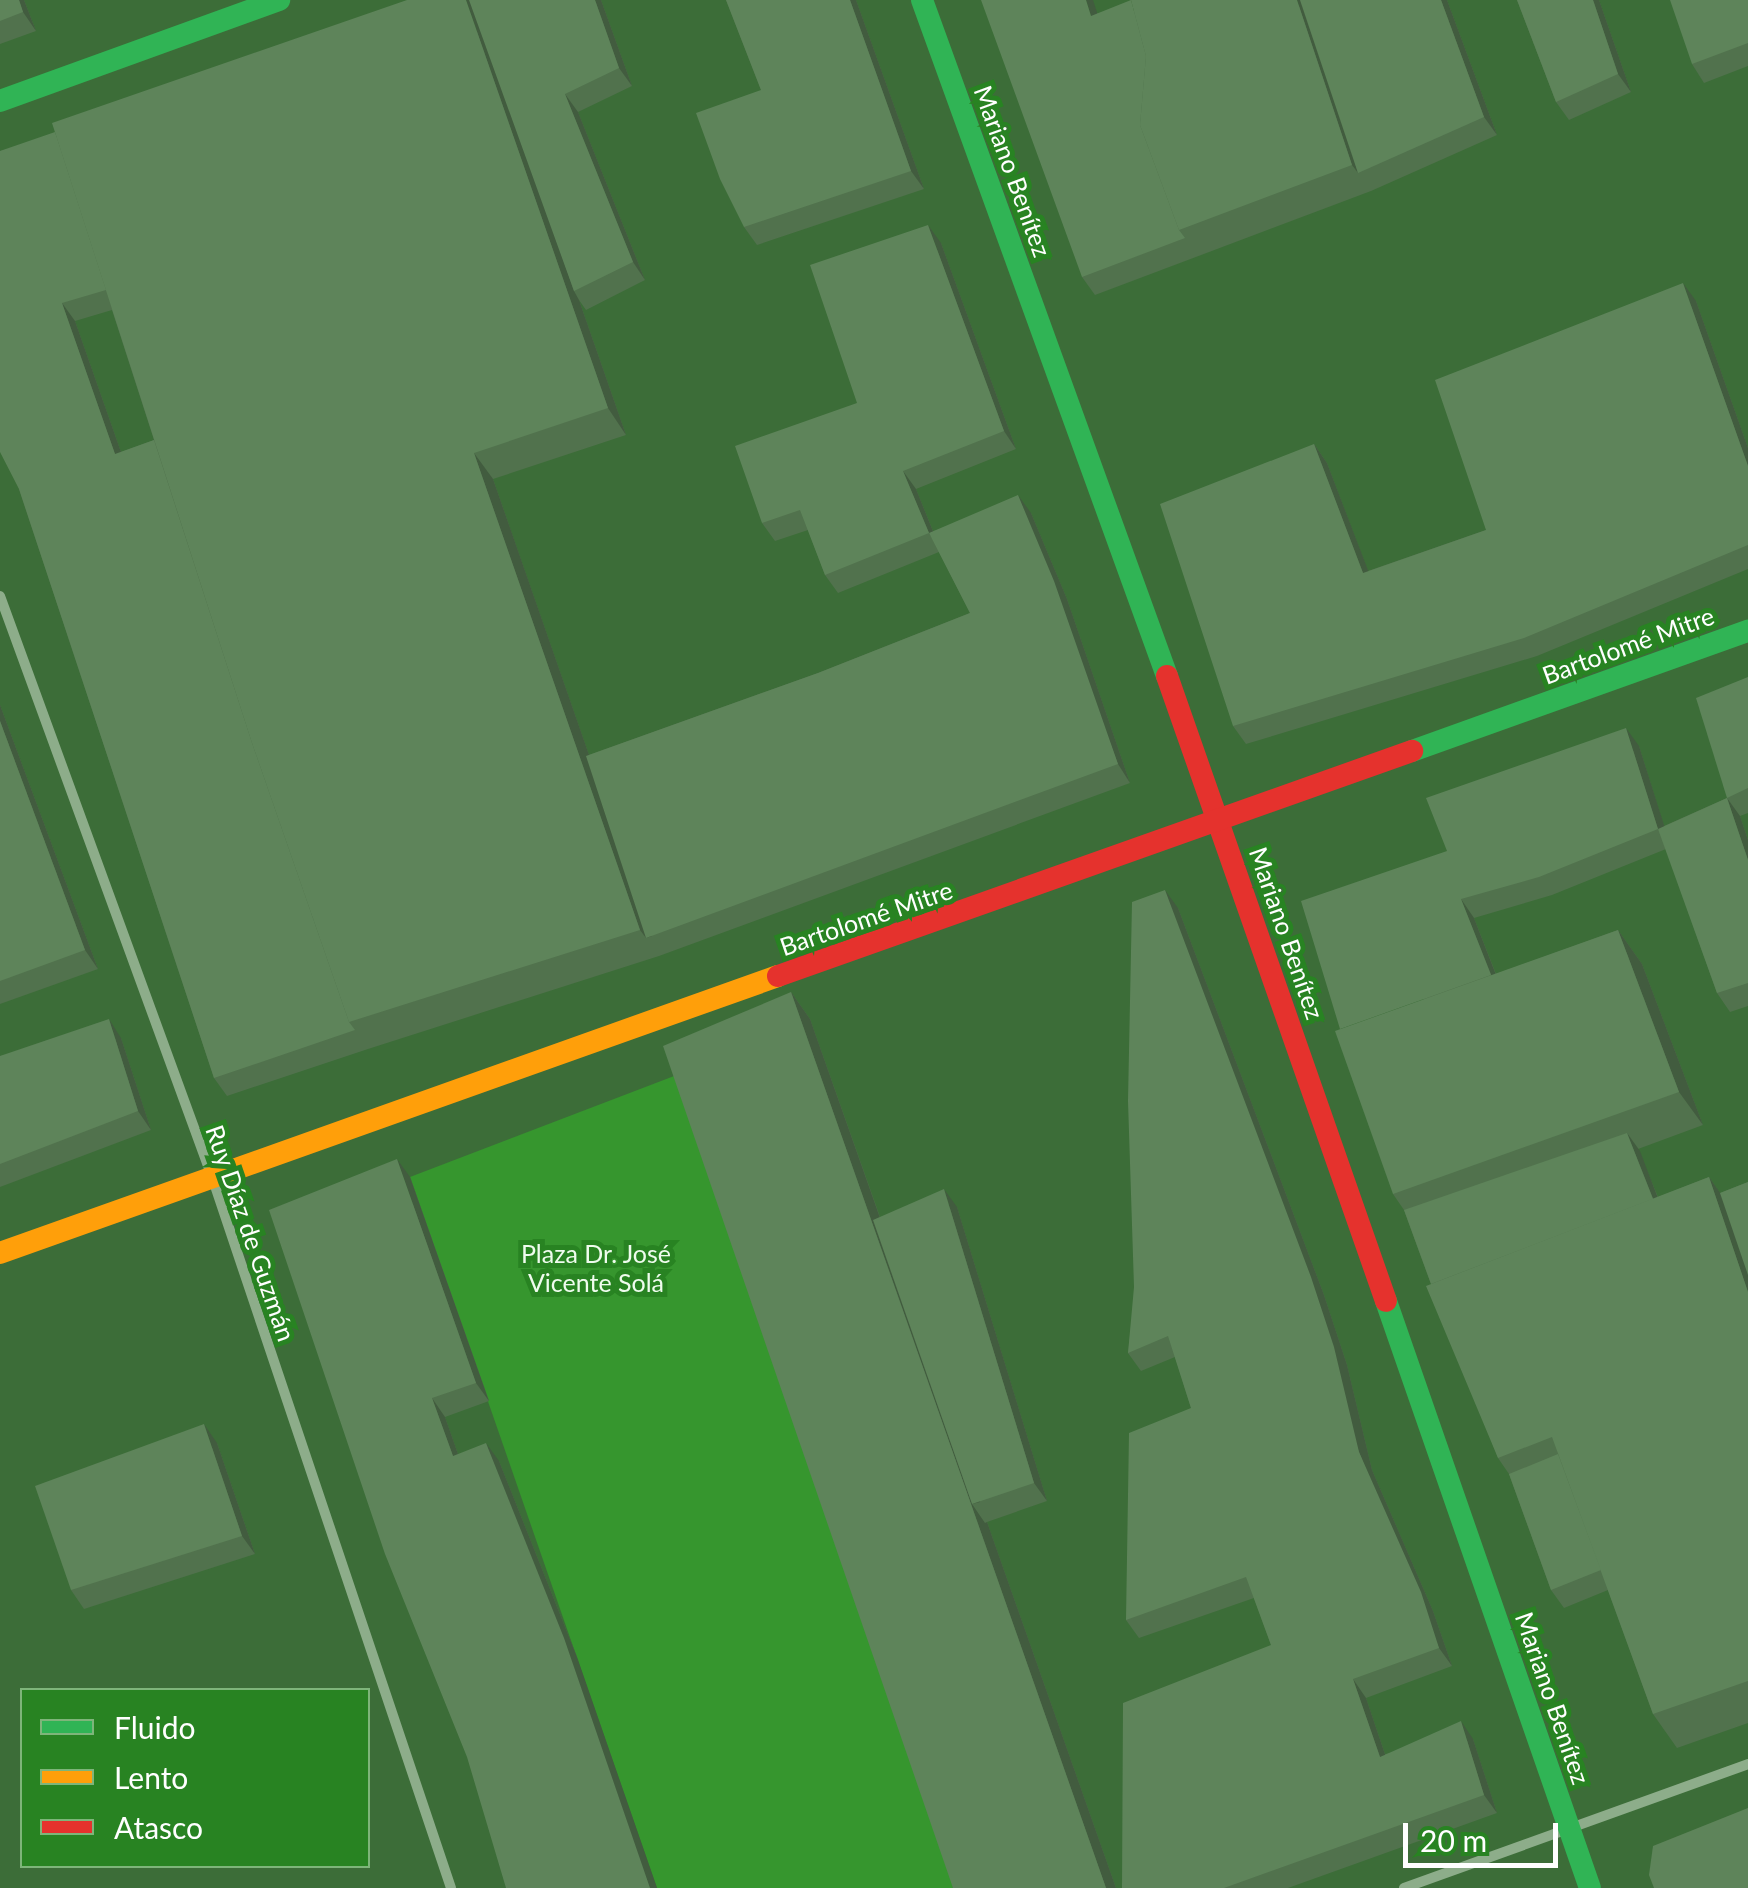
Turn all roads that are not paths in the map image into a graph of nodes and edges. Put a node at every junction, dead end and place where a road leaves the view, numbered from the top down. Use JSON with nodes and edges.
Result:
{"nodes":[{"id":1,"x":279,"y":0,"type":"edge"},
{"id":2,"x":922,"y":0,"type":"edge"},
{"id":3,"x":0,"y":101,"type":"edge"},
{"id":4,"x":0,"y":596,"type":"edge"},
{"id":5,"x":1748,"y":631,"type":"edge"},
{"id":6,"x":1220,"y":822,"type":"junction"},
{"id":7,"x":212,"y":1177,"type":"junction"},
{"id":8,"x":0,"y":1252,"type":"edge"},
{"id":9,"x":1748,"y":1764,"type":"edge"},
{"id":10,"x":1568,"y":1827,"type":"junction"},
{"id":11,"x":451,"y":1888,"type":"edge"},
{"id":12,"x":1404,"y":1888,"type":"edge"},
{"id":13,"x":1590,"y":1888,"type":"edge"}],
"edges":[{"from":1,"to":3,"type":"street"},
{"from":2,"to":6,"type":"street","name":"Mariano Benítez"},
{"from":4,"to":7,"type":"street","name":"Ruy Díaz de Guzmán"},
{"from":5,"to":6,"type":"street","name":"Bartolomé Mitre"},
{"from":6,"to":7,"type":"street","name":"Bartolomé Mitre"},
{"from":6,"to":10,"type":"street","name":"Mariano Benítez"},
{"from":7,"to":8,"type":"street","name":"Bartolomé Mitre"},
{"from":7,"to":11,"type":"street","name":"Ruy Díaz de Guzmán"},
{"from":9,"to":10,"type":"street"},
{"from":10,"to":12,"type":"street"},
{"from":10,"to":13,"type":"street","name":"Mariano Benítez"}]}
